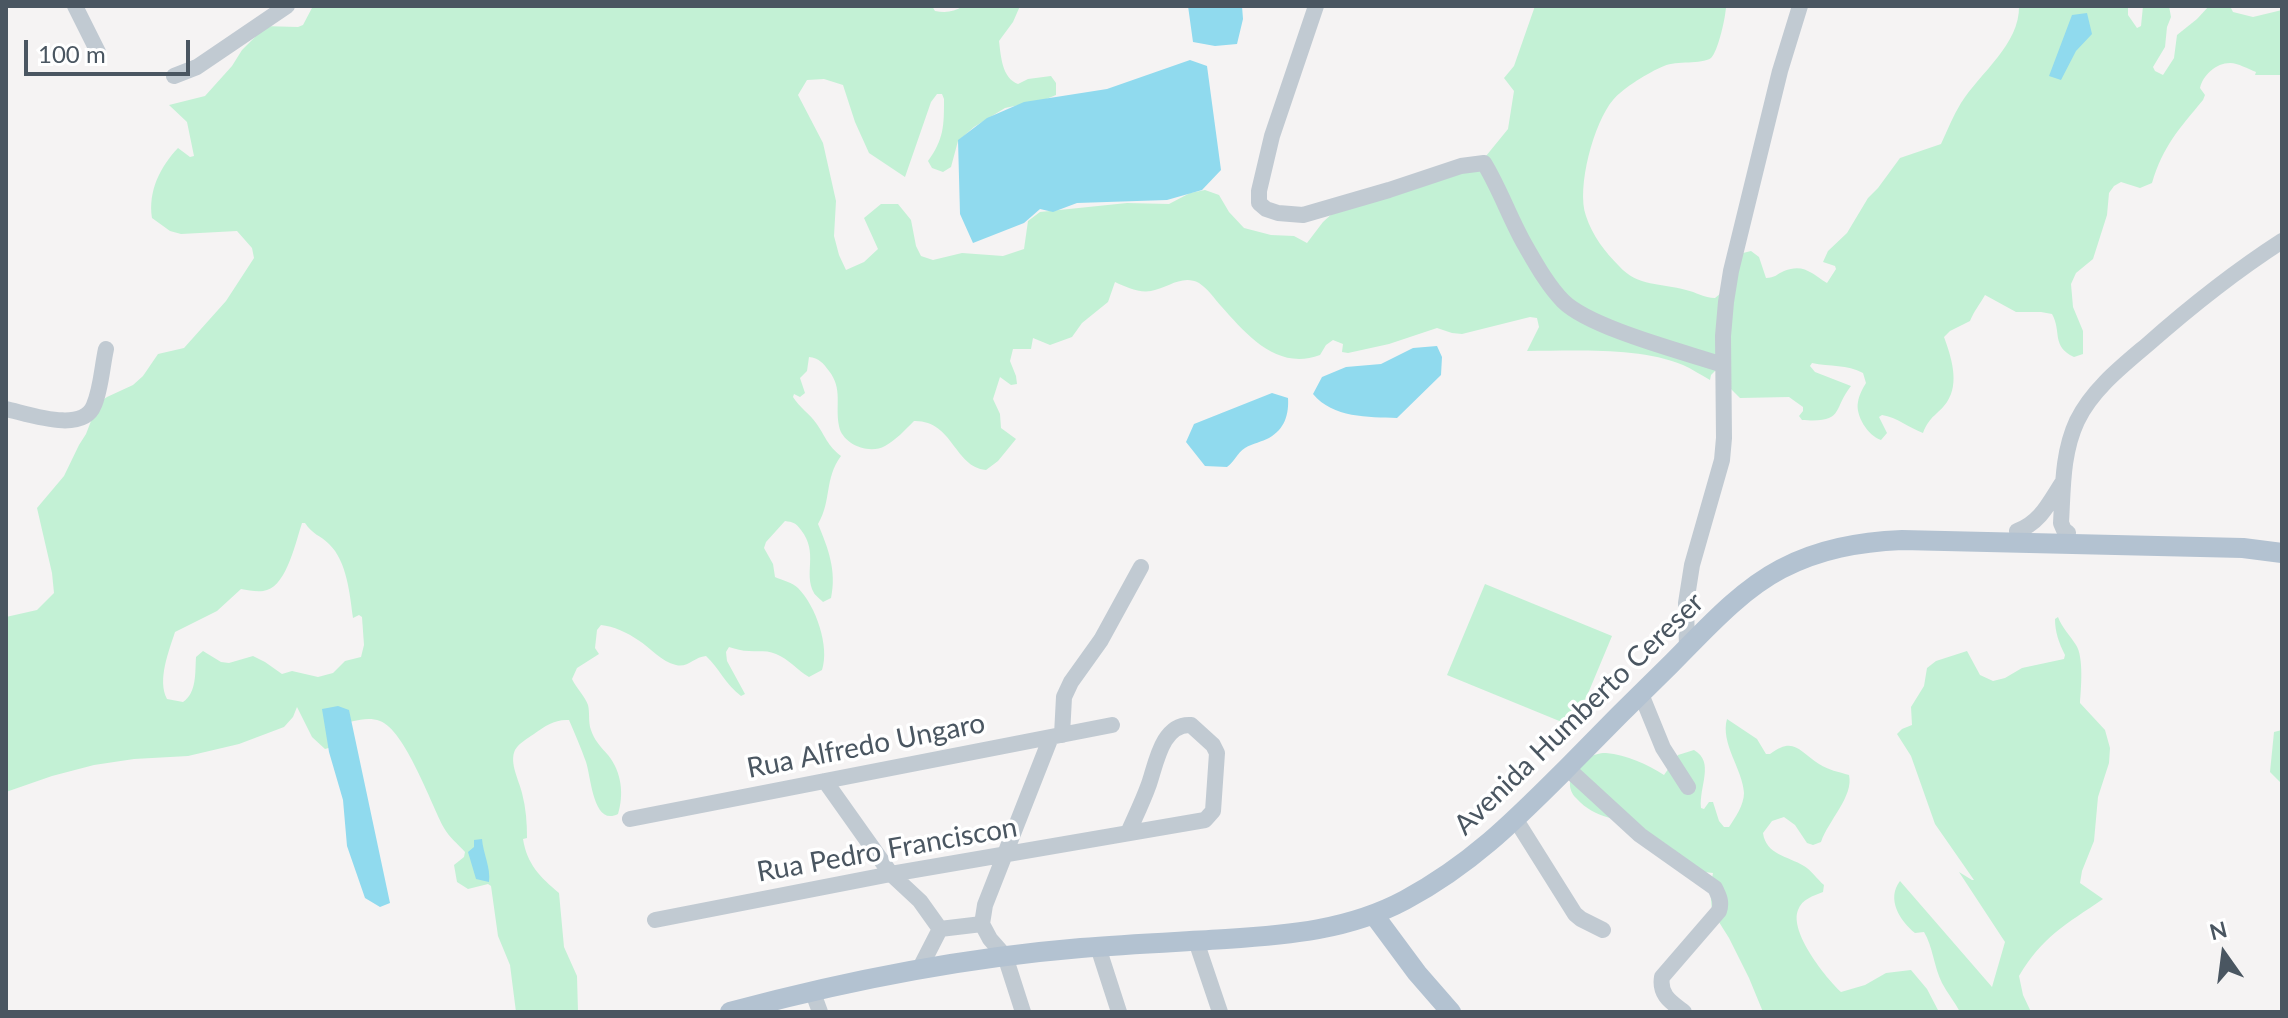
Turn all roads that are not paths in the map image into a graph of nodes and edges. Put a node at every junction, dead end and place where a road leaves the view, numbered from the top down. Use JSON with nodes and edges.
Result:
{"nodes":[{"id":1,"x":75,"y":6,"type":"edge"},
{"id":2,"x":287,"y":6,"type":"edge"},
{"id":3,"x":1316,"y":6,"type":"edge"},
{"id":4,"x":1800,"y":6,"type":"edge"},
{"id":5,"x":98,"y":52,"type":"dead end"},
{"id":6,"x":174,"y":76,"type":"dead end"},
{"id":7,"x":2282,"y":241,"type":"edge"},
{"id":8,"x":106,"y":349,"type":"dead end"},
{"id":9,"x":1723,"y":365,"type":"junction"},
{"id":10,"x":6,"y":409,"type":"edge"},
{"id":11,"x":2063,"y":482,"type":"junction"},
{"id":12,"x":2044,"y":536,"type":"junction"},
{"id":13,"x":2282,"y":553,"type":"edge"},
{"id":14,"x":1141,"y":567,"type":"dead end"},
{"id":15,"x":1687,"y":648,"type":"junction"},
{"id":16,"x":1641,"y":694,"type":"junction"},
{"id":17,"x":1112,"y":725,"type":"dead end"},
{"id":18,"x":1056,"y":736,"type":"junction"},
{"id":19,"x":1567,"y":768,"type":"junction"},
{"id":20,"x":825,"y":781,"type":"junction"},
{"id":21,"x":1688,"y":787,"type":"dead end"},
{"id":22,"x":630,"y":819,"type":"dead end"},
{"id":23,"x":1516,"y":820,"type":"junction"},
{"id":24,"x":1128,"y":833,"type":"junction"},
{"id":25,"x":1005,"y":855,"type":"junction"},
{"id":26,"x":891,"y":874,"type":"junction"},
{"id":27,"x":1374,"y":915,"type":"junction"},
{"id":28,"x":655,"y":920,"type":"dead end"},
{"id":29,"x":982,"y":924,"type":"junction"},
{"id":30,"x":940,"y":929,"type":"junction"},
{"id":31,"x":1603,"y":930,"type":"dead end"},
{"id":32,"x":1196,"y":941,"type":"junction"},
{"id":33,"x":1098,"y":947,"type":"junction"},
{"id":34,"x":1005,"y":956,"type":"junction"},
{"id":35,"x":920,"y":968,"type":"junction"},
{"id":36,"x":812,"y":990,"type":"junction"},
{"id":37,"x":730,"y":1012,"type":"edge"},
{"id":38,"x":820,"y":1012,"type":"edge"},
{"id":39,"x":1023,"y":1012,"type":"edge"},
{"id":40,"x":1119,"y":1012,"type":"edge"},
{"id":41,"x":1220,"y":1012,"type":"edge"},
{"id":42,"x":1451,"y":1012,"type":"edge"},
{"id":43,"x":1684,"y":1012,"type":"edge"}],
"edges":[{"from":1,"to":5,"type":"street"},
{"from":2,"to":6,"type":"street"},
{"from":3,"to":9,"type":"street"},
{"from":4,"to":9,"type":"street"},
{"from":7,"to":11,"type":"street"},
{"from":8,"to":10,"type":"street"},
{"from":9,"to":15,"type":"street"},
{"from":11,"to":12,"type":"street"},
{"from":11,"to":12,"type":"street"},
{"from":12,"to":13,"type":"main road","name":"Avenida Humberto Cereser"},
{"from":12,"to":15,"type":"main road","name":"Avenida Humberto Cereser"},
{"from":14,"to":18,"type":"street"},
{"from":15,"to":16,"type":"main road","name":"Avenida Humberto Cereser"},
{"from":16,"to":19,"type":"main road","name":"Avenida Humberto Cereser"},
{"from":16,"to":21,"type":"street"},
{"from":17,"to":18,"type":"street","name":"Rua Alfredo Ungaro"},
{"from":18,"to":20,"type":"street","name":"Rua Alfredo Ungaro"},
{"from":18,"to":25,"type":"street"},
{"from":19,"to":23,"type":"main road","name":"Avenida Humberto Cereser"},
{"from":19,"to":43,"type":"street"},
{"from":20,"to":22,"type":"street","name":"Rua Alfredo Ungaro"},
{"from":20,"to":26,"type":"street"},
{"from":23,"to":27,"type":"main road","name":"Avenida Humberto Cereser"},
{"from":23,"to":31,"type":"street"},
{"from":24,"to":24,"type":"street","name":"Rua Pedro Franciscon"},
{"from":24,"to":25,"type":"street","name":"Rua Pedro Franciscon"},
{"from":25,"to":26,"type":"street","name":"Rua Pedro Franciscon"},
{"from":25,"to":29,"type":"street"},
{"from":26,"to":28,"type":"street","name":"Rua Pedro Franciscon"},
{"from":26,"to":30,"type":"street"},
{"from":27,"to":32,"type":"main road","name":"Avenida Humberto Cereser"},
{"from":27,"to":42,"type":"main road"},
{"from":29,"to":30,"type":"street"},
{"from":29,"to":34,"type":"street"},
{"from":30,"to":35,"type":"street"},
{"from":32,"to":33,"type":"main road","name":"Avenida Humberto Cereser"},
{"from":32,"to":41,"type":"street"},
{"from":33,"to":34,"type":"main road","name":"Avenida Humberto Cereser"},
{"from":33,"to":40,"type":"street"},
{"from":34,"to":35,"type":"main road","name":"Avenida Humberto Cereser"},
{"from":34,"to":39,"type":"street"},
{"from":35,"to":36,"type":"main road","name":"Avenida Humberto Cereser"},
{"from":36,"to":37,"type":"main road","name":"Avenida Humberto Cereser"},
{"from":36,"to":38,"type":"street"}]}
